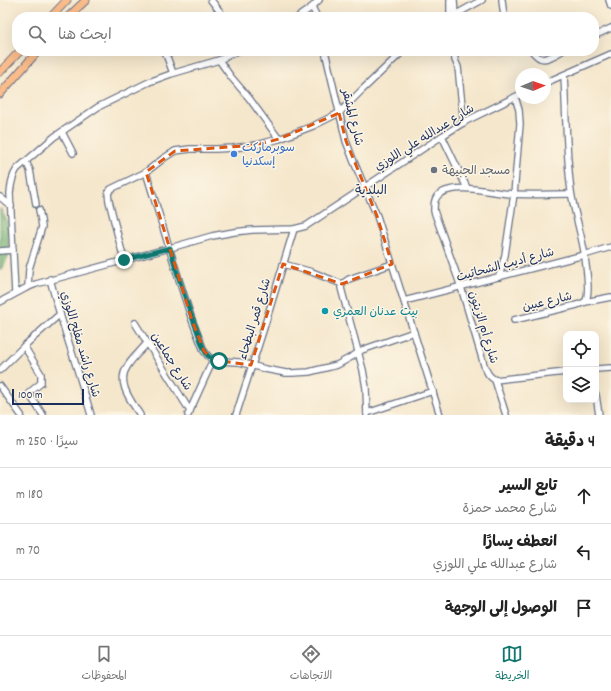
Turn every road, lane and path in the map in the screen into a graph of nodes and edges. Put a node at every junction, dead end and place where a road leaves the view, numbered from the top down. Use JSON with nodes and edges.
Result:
{"nodes":[{"id":1,"x":67,"y":0,"type":"edge"},
{"id":2,"x":86,"y":0,"type":"edge"},
{"id":3,"x":211,"y":0,"type":"edge"},
{"id":4,"x":319,"y":0,"type":"edge"},
{"id":5,"x":450,"y":0,"type":"edge"},
{"id":6,"x":454,"y":0,"type":"edge"},
{"id":7,"x":482,"y":0,"type":"edge"},
{"id":8,"x":502,"y":0,"type":"edge"},
{"id":9,"x":608,"y":0,"type":"edge"},
{"id":10,"x":611,"y":6,"type":"edge"},
{"id":11,"x":312,"y":7,"type":"junction"},
{"id":12,"x":56,"y":12,"type":"edge"},
{"id":13,"x":73,"y":12,"type":"edge"},
{"id":14,"x":220,"y":12,"type":"edge"},
{"id":15,"x":305,"y":12,"type":"edge"},
{"id":16,"x":315,"y":12,"type":"edge"},
{"id":17,"x":452,"y":12,"type":"edge"},
{"id":18,"x":453,"y":12,"type":"edge"},
{"id":19,"x":460,"y":12,"type":"edge"},
{"id":20,"x":503,"y":12,"type":"edge"},
{"id":21,"x":611,"y":28,"type":"edge"},
{"id":22,"x":599,"y":34,"type":"edge"},
{"id":23,"x":611,"y":54,"type":"edge"},
{"id":24,"x":15,"y":56,"type":"edge"},
{"id":25,"x":34,"y":56,"type":"edge"},
{"id":26,"x":166,"y":56,"type":"edge"},
{"id":27,"x":227,"y":56,"type":"edge"},
{"id":28,"x":326,"y":56,"type":"edge"},
{"id":29,"x":398,"y":56,"type":"edge"},
{"id":30,"x":455,"y":56,"type":"edge"},
{"id":31,"x":459,"y":56,"type":"edge"},
{"id":32,"x":537,"y":56,"type":"edge"},
{"id":33,"x":551,"y":56,"type":"edge"},
{"id":34,"x":219,"y":60,"type":"junction"},
{"id":35,"x":458,"y":67,"type":"junction"},
{"id":36,"x":0,"y":72,"type":"edge"},
{"id":37,"x":173,"y":74,"type":"junction"},
{"id":38,"x":564,"y":75,"type":"junction"},
{"id":39,"x":551,"y":80,"type":"edge"},
{"id":40,"x":0,"y":94,"type":"edge"},
{"id":41,"x":515,"y":97,"type":"edge"},
{"id":42,"x":517,"y":104,"type":"edge"},
{"id":43,"x":339,"y":113,"type":"junction"},
{"id":44,"x":463,"y":123,"type":"junction"},
{"id":45,"x":62,"y":132,"type":"junction"},
{"id":46,"x":442,"y":136,"type":"junction"},
{"id":47,"x":279,"y":139,"type":"junction"},
{"id":48,"x":73,"y":153,"type":"dead end"},
{"id":49,"x":26,"y":162,"type":"junction"},
{"id":50,"x":146,"y":172,"type":"junction"},
{"id":51,"x":365,"y":187,"type":"junction"},
{"id":52,"x":467,"y":188,"type":"junction"},
{"id":53,"x":514,"y":194,"type":"junction"},
{"id":54,"x":571,"y":194,"type":"junction"},
{"id":55,"x":0,"y":197,"type":"edge"},
{"id":56,"x":11,"y":206,"type":"junction"},
{"id":57,"x":294,"y":229,"type":"junction"},
{"id":58,"x":611,"y":247,"type":"edge"},
{"id":59,"x":170,"y":248,"type":"junction"},
{"id":60,"x":13,"y":250,"type":"junction"},
{"id":61,"x":0,"y":251,"type":"edge"},
{"id":62,"x":584,"y":255,"type":"junction"},
{"id":63,"x":124,"y":260,"type":"junction"},
{"id":64,"x":283,"y":264,"type":"junction"},
{"id":65,"x":392,"y":264,"type":"junction"},
{"id":66,"x":499,"y":277,"type":"junction"},
{"id":67,"x":50,"y":279,"type":"junction"},
{"id":68,"x":342,"y":284,"type":"junction"},
{"id":69,"x":28,"y":286,"type":"junction"},
{"id":70,"x":461,"y":287,"type":"junction"},
{"id":71,"x":15,"y":293,"type":"junction"},
{"id":72,"x":611,"y":297,"type":"edge"},
{"id":73,"x":404,"y":301,"type":"junction"},
{"id":74,"x":0,"y":302,"type":"edge"},
{"id":75,"x":585,"y":302,"type":"junction"},
{"id":76,"x":60,"y":314,"type":"junction"},
{"id":77,"x":514,"y":320,"type":"dead end"},
{"id":78,"x":135,"y":323,"type":"dead end"},
{"id":79,"x":414,"y":332,"type":"junction"},
{"id":80,"x":147,"y":343,"type":"junction"},
{"id":81,"x":24,"y":346,"type":"junction"},
{"id":82,"x":358,"y":352,"type":"junction"},
{"id":83,"x":213,"y":360,"type":"junction"},
{"id":84,"x":251,"y":365,"type":"junction"},
{"id":85,"x":611,"y":368,"type":"edge"},
{"id":86,"x":599,"y":369,"type":"edge"},
{"id":87,"x":0,"y":370,"type":"edge"},
{"id":88,"x":563,"y":372,"type":"edge"},
{"id":89,"x":495,"y":380,"type":"junction"},
{"id":90,"x":0,"y":386,"type":"edge"},
{"id":91,"x":432,"y":391,"type":"junction"},
{"id":92,"x":597,"y":403,"type":"edge"},
{"id":93,"x":189,"y":413,"type":"edge"},
{"id":94,"x":367,"y":414,"type":"edge"},
{"id":95,"x":21,"y":415,"type":"edge"},
{"id":96,"x":43,"y":415,"type":"edge"},
{"id":97,"x":91,"y":415,"type":"edge"},
{"id":98,"x":140,"y":415,"type":"edge"},
{"id":99,"x":236,"y":415,"type":"edge"},
{"id":100,"x":440,"y":415,"type":"edge"},
{"id":101,"x":506,"y":415,"type":"edge"},
{"id":102,"x":599,"y":415,"type":"edge"}],
"edges":[{"from":1,"to":12,"type":"main road"},
{"from":2,"to":13,"type":"main road"},
{"from":3,"to":14,"type":"street"},
{"from":4,"to":11,"type":"street"},
{"from":5,"to":17,"type":"street"},
{"from":6,"to":18,"type":"street"},
{"from":7,"to":19,"type":"street"},
{"from":8,"to":20,"type":"street"},
{"from":9,"to":10,"type":"street"},
{"from":11,"to":15,"type":"street"},
{"from":11,"to":16,"type":"street"},
{"from":21,"to":22,"type":"street"},
{"from":23,"to":38,"type":"street"},
{"from":24,"to":36,"type":"main road"},
{"from":25,"to":40,"type":"main road"},
{"from":26,"to":37,"type":"street"},
{"from":27,"to":34,"type":"street"},
{"from":28,"to":43,"type":"street","name":"شارع المشقر"},
{"from":29,"to":43,"type":"street"},
{"from":30,"to":35,"type":"street"},
{"from":31,"to":35,"type":"street"},
{"from":32,"to":33,"type":"street"},
{"from":34,"to":37,"type":"street"},
{"from":34,"to":47,"type":"street"},
{"from":35,"to":44,"type":"street"},
{"from":37,"to":45,"type":"street"},
{"from":38,"to":39,"type":"street"},
{"from":38,"to":54,"type":"street","name":"شارع عبين"},
{"from":41,"to":44,"type":"street","name":"شارع عبدالله علي اللوزي"},
{"from":42,"to":53,"type":"street"},
{"from":43,"to":47,"type":"street"},
{"from":43,"to":51,"type":"street","name":"شارع المشقر"},
{"from":44,"to":46,"type":"street","name":"شارع عبدالله علي اللوزي"},
{"from":45,"to":48,"type":"street"},
{"from":45,"to":49,"type":"street"},
{"from":46,"to":51,"type":"street","name":"شارع عبدالله علي اللوزي"},
{"from":46,"to":52,"type":"street"},
{"from":47,"to":50,"type":"street"},
{"from":49,"to":56,"type":"street"},
{"from":49,"to":69,"type":"street"},
{"from":50,"to":59,"type":"street"},
{"from":50,"to":63,"type":"street"},
{"from":51,"to":57,"type":"street","name":"شارع عبدالله علي اللوزي"},
{"from":51,"to":65,"type":"street","name":"شارع المشقر"},
{"from":52,"to":53,"type":"street"},
{"from":52,"to":70,"type":"street","name":"شارع أم الزيتون"},
{"from":53,"to":54,"type":"street"},
{"from":53,"to":66,"type":"street"},
{"from":54,"to":62,"type":"street","name":"شارع عبين"},
{"from":55,"to":56,"type":"street"},
{"from":56,"to":60,"type":"street"},
{"from":57,"to":59,"type":"street","name":"شارع عبدالله علي اللوزي"},
{"from":57,"to":64,"type":"street","name":"شارع قمر البطحاء"},
{"from":58,"to":62,"type":"street","name":"شارع أديب الشحاتيت"},
{"from":59,"to":63,"type":"street","name":"شارع عبدالله علي اللوزي"},
{"from":59,"to":83,"type":"street"},
{"from":60,"to":61,"type":"street"},
{"from":60,"to":71,"type":"street"},
{"from":62,"to":66,"type":"street","name":"شارع أديب الشحاتيت"},
{"from":62,"to":75,"type":"street","name":"شارع عبين"},
{"from":63,"to":67,"type":"street","name":"شارع عبدالله علي اللوزي"},
{"from":64,"to":68,"type":"street"},
{"from":64,"to":84,"type":"street","name":"شارع قمر البطحاء"},
{"from":65,"to":68,"type":"street"},
{"from":65,"to":73,"type":"street","name":"شارع المشقر"},
{"from":66,"to":70,"type":"street","name":"شارع أديب الشحاتيت"},
{"from":67,"to":69,"type":"street","name":"شارع عبدالله علي اللوزي"},
{"from":67,"to":76,"type":"street","name":"شارع راشد مفلح اللوزي"},
{"from":68,"to":82,"type":"street"},
{"from":69,"to":71,"type":"street","name":"شارع عبدالله علي اللوزي"},
{"from":70,"to":73,"type":"street","name":"شارع أديب الشحاتيت"},
{"from":70,"to":89,"type":"street","name":"شارع أم الزيتون"},
{"from":71,"to":74,"type":"street","name":"شارع عبدالله علي اللوزي"},
{"from":72,"to":75,"type":"street","name":"شارع عبين"},
{"from":73,"to":79,"type":"street","name":"شارع المشقر"},
{"from":75,"to":77,"type":"street","name":"شارع عبين"},
{"from":76,"to":81,"type":"street"},
{"from":76,"to":97,"type":"street","name":"شارع راشد مفلح اللوزي"},
{"from":78,"to":80,"type":"street","name":"شارع جماعين"},
{"from":79,"to":82,"type":"street"},
{"from":79,"to":91,"type":"street","name":"شارع المشقر"},
{"from":80,"to":93,"type":"street","name":"شارع جماعين"},
{"from":80,"to":98,"type":"street"},
{"from":81,"to":87,"type":"street"},
{"from":81,"to":96,"type":"street"},
{"from":82,"to":84,"type":"street"},
{"from":82,"to":94,"type":"street"},
{"from":83,"to":84,"type":"street"},
{"from":83,"to":93,"type":"street"},
{"from":84,"to":99,"type":"street","name":"شارع قمر البطحاء"},
{"from":85,"to":86,"type":"street"},
{"from":88,"to":89,"type":"street"},
{"from":89,"to":101,"type":"street","name":"شارع أم الزيتون"},
{"from":90,"to":95,"type":"street"},
{"from":91,"to":94,"type":"street"},
{"from":91,"to":100,"type":"street","name":"شارع المشقر"},
{"from":92,"to":102,"type":"street"}]}
